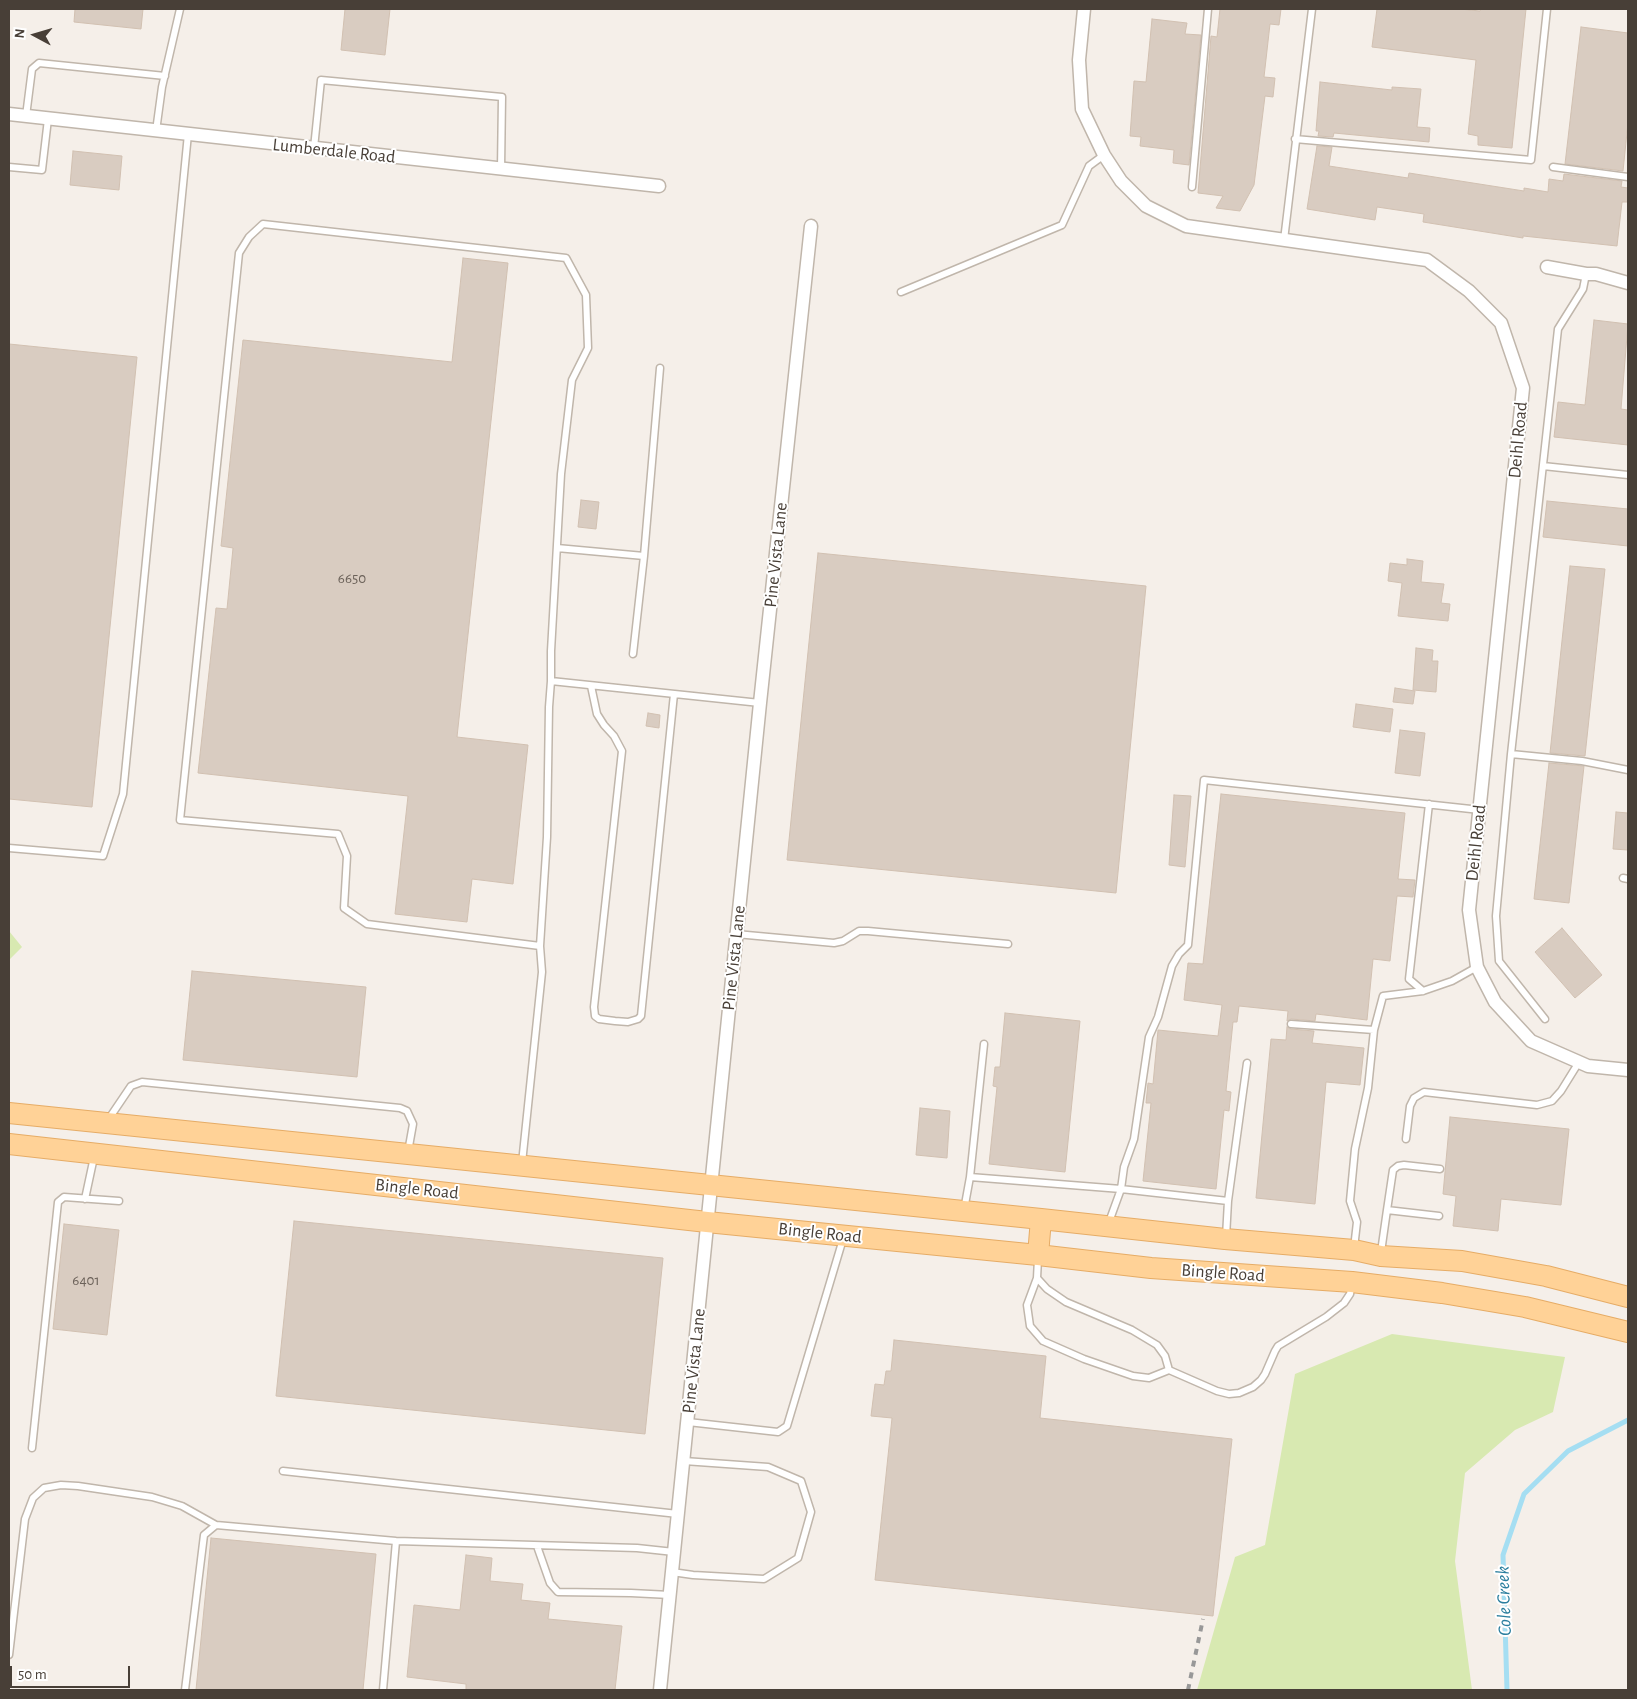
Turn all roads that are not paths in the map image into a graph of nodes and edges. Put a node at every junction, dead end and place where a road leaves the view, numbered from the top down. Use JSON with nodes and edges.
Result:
{"nodes":[{"id":1,"x":180,"y":9,"type":"edge"},
{"id":2,"x":1084,"y":9,"type":"edge"},
{"id":3,"x":1208,"y":9,"type":"edge"},
{"id":4,"x":1312,"y":9,"type":"edge"},
{"id":5,"x":1547,"y":9,"type":"edge"},
{"id":6,"x":164,"y":76,"type":"junction"},
{"id":7,"x":9,"y":114,"type":"edge"},
{"id":8,"x":26,"y":116,"type":"junction"},
{"id":9,"x":48,"y":119,"type":"junction"},
{"id":10,"x":156,"y":131,"type":"junction"},
{"id":11,"x":188,"y":134,"type":"junction"},
{"id":12,"x":1295,"y":139,"type":"junction"},
{"id":13,"x":314,"y":148,"type":"junction"},
{"id":14,"x":1104,"y":155,"type":"junction"},
{"id":15,"x":9,"y":166,"type":"edge"},
{"id":16,"x":1553,"y":167,"type":"dead end"},
{"id":17,"x":501,"y":169,"type":"junction"},
{"id":18,"x":1628,"y":176,"type":"edge"},
{"id":19,"x":659,"y":186,"type":"dead end"},
{"id":20,"x":1192,"y":187,"type":"dead end"},
{"id":21,"x":811,"y":226,"type":"dead end"},
{"id":22,"x":1284,"y":240,"type":"junction"},
{"id":23,"x":1546,"y":267,"type":"dead end"},
{"id":24,"x":1586,"y":274,"type":"junction"},
{"id":25,"x":1628,"y":283,"type":"edge"},
{"id":26,"x":901,"y":292,"type":"dead end"},
{"id":27,"x":660,"y":368,"type":"dead end"},
{"id":28,"x":1543,"y":466,"type":"junction"},
{"id":29,"x":1628,"y":475,"type":"edge"},
{"id":30,"x":557,"y":548,"type":"junction"},
{"id":31,"x":644,"y":556,"type":"junction"},
{"id":32,"x":633,"y":654,"type":"dead end"},
{"id":33,"x":551,"y":681,"type":"junction"},
{"id":34,"x":591,"y":686,"type":"junction"},
{"id":35,"x":674,"y":694,"type":"junction"},
{"id":36,"x":760,"y":703,"type":"junction"},
{"id":37,"x":1511,"y":754,"type":"junction"},
{"id":38,"x":1628,"y":770,"type":"edge"},
{"id":39,"x":1429,"y":804,"type":"junction"},
{"id":40,"x":1480,"y":810,"type":"junction"},
{"id":41,"x":9,"y":848,"type":"edge"},
{"id":42,"x":736,"y":934,"type":"junction"},
{"id":43,"x":1008,"y":944,"type":"dead end"},
{"id":44,"x":540,"y":946,"type":"junction"},
{"id":45,"x":1477,"y":967,"type":"junction"},
{"id":46,"x":1424,"y":991,"type":"junction"},
{"id":47,"x":1545,"y":1018,"type":"dead end"},
{"id":48,"x":1292,"y":1024,"type":"dead end"},
{"id":49,"x":1374,"y":1030,"type":"junction"},
{"id":50,"x":984,"y":1044,"type":"dead end"},
{"id":51,"x":1579,"y":1062,"type":"junction"},
{"id":52,"x":1246,"y":1063,"type":"dead end"},
{"id":53,"x":1628,"y":1070,"type":"edge"},
{"id":54,"x":9,"y":1113,"type":"edge"},
{"id":55,"x":106,"y":1123,"type":"junction"},
{"id":56,"x":1406,"y":1139,"type":"dead end"},
{"id":57,"x":9,"y":1144,"type":"edge"},
{"id":58,"x":94,"y":1154,"type":"junction"},
{"id":59,"x":407,"y":1155,"type":"junction"},
{"id":60,"x":522,"y":1166,"type":"junction"},
{"id":61,"x":1440,"y":1169,"type":"dead end"},
{"id":62,"x":970,"y":1177,"type":"junction"},
{"id":63,"x":710,"y":1185,"type":"junction"},
{"id":64,"x":404,"y":1187,"type":"junction"},
{"id":65,"x":1121,"y":1189,"type":"junction"},
{"id":66,"x":85,"y":1199,"type":"junction"},
{"id":67,"x":119,"y":1201,"type":"dead end"},
{"id":68,"x":1228,"y":1201,"type":"junction"},
{"id":69,"x":1387,"y":1210,"type":"junction"},
{"id":70,"x":964,"y":1211,"type":"junction"},
{"id":71,"x":1439,"y":1216,"type":"dead end"},
{"id":72,"x":1040,"y":1218,"type":"junction"},
{"id":73,"x":707,"y":1222,"type":"junction"},
{"id":74,"x":1108,"y":1226,"type":"junction"},
{"id":75,"x":844,"y":1236,"type":"junction"},
{"id":76,"x":1225,"y":1239,"type":"junction"},
{"id":77,"x":1354,"y":1250,"type":"junction"},
{"id":78,"x":1038,"y":1255,"type":"junction"},
{"id":79,"x":1381,"y":1256,"type":"junction"},
{"id":80,"x":1037,"y":1278,"type":"junction"},
{"id":81,"x":1352,"y":1282,"type":"junction"},
{"id":82,"x":1628,"y":1297,"type":"edge"},
{"id":83,"x":1628,"y":1332,"type":"edge"},
{"id":84,"x":1169,"y":1370,"type":"junction"},
{"id":85,"x":688,"y":1422,"type":"junction"},
{"id":86,"x":32,"y":1448,"type":"dead end"},
{"id":87,"x":684,"y":1461,"type":"junction"},
{"id":88,"x":283,"y":1471,"type":"dead end"},
{"id":89,"x":678,"y":1514,"type":"junction"},
{"id":90,"x":216,"y":1525,"type":"junction"},
{"id":91,"x":396,"y":1541,"type":"junction"},
{"id":92,"x":537,"y":1546,"type":"junction"},
{"id":93,"x":674,"y":1552,"type":"junction"},
{"id":94,"x":672,"y":1572,"type":"junction"},
{"id":95,"x":670,"y":1595,"type":"junction"},
{"id":96,"x":9,"y":1655,"type":"edge"},
{"id":97,"x":185,"y":1690,"type":"edge"},
{"id":98,"x":383,"y":1690,"type":"edge"},
{"id":99,"x":660,"y":1690,"type":"edge"}],
"edges":[{"from":1,"to":6,"type":"lane"},
{"from":2,"to":14,"type":"street","name":"Deihl Road"},
{"from":3,"to":20,"type":"lane"},
{"from":4,"to":12,"type":"lane"},
{"from":5,"to":12,"type":"lane"},
{"from":6,"to":8,"type":"lane"},
{"from":6,"to":10,"type":"lane"},
{"from":7,"to":8,"type":"street","name":"Lumberdale Road"},
{"from":8,"to":9,"type":"street","name":"Lumberdale Road"},
{"from":9,"to":10,"type":"street","name":"Lumberdale Road"},
{"from":9,"to":15,"type":"lane"},
{"from":10,"to":11,"type":"street","name":"Lumberdale Road"},
{"from":11,"to":13,"type":"street","name":"Lumberdale Road"},
{"from":11,"to":41,"type":"lane"},
{"from":12,"to":22,"type":"lane"},
{"from":13,"to":17,"type":"street","name":"Lumberdale Road"},
{"from":13,"to":17,"type":"lane"},
{"from":14,"to":22,"type":"street","name":"Deihl Road"},
{"from":14,"to":26,"type":"lane"},
{"from":16,"to":18,"type":"lane"},
{"from":17,"to":19,"type":"street","name":"Lumberdale Road"},
{"from":21,"to":36,"type":"street","name":"Pine Vista Lane"},
{"from":22,"to":40,"type":"street","name":"Deihl Road"},
{"from":23,"to":24,"type":"street"},
{"from":24,"to":25,"type":"street"},
{"from":24,"to":28,"type":"lane"},
{"from":27,"to":31,"type":"lane"},
{"from":28,"to":29,"type":"lane"},
{"from":28,"to":37,"type":"lane"},
{"from":30,"to":31,"type":"lane"},
{"from":30,"to":33,"type":"lane"},
{"from":30,"to":44,"type":"lane"},
{"from":31,"to":32,"type":"lane"},
{"from":33,"to":34,"type":"lane"},
{"from":33,"to":44,"type":"lane"},
{"from":34,"to":35,"type":"lane"},
{"from":34,"to":35,"type":"lane"},
{"from":35,"to":36,"type":"lane"},
{"from":36,"to":42,"type":"street","name":"Pine Vista Lane"},
{"from":37,"to":38,"type":"lane"},
{"from":37,"to":47,"type":"lane"},
{"from":39,"to":40,"type":"lane"},
{"from":39,"to":46,"type":"lane"},
{"from":39,"to":65,"type":"lane"},
{"from":40,"to":45,"type":"street","name":"Deihl Road"},
{"from":42,"to":43,"type":"lane"},
{"from":42,"to":63,"type":"street","name":"Pine Vista Lane"},
{"from":44,"to":60,"type":"lane"},
{"from":45,"to":46,"type":"lane"},
{"from":45,"to":51,"type":"street","name":"Deihl Road"},
{"from":46,"to":49,"type":"lane"},
{"from":48,"to":49,"type":"lane"},
{"from":49,"to":77,"type":"lane"},
{"from":50,"to":62,"type":"lane"},
{"from":51,"to":53,"type":"street","name":"Deihl Road"},
{"from":51,"to":56,"type":"lane"},
{"from":52,"to":68,"type":"lane"},
{"from":54,"to":55,"type":"main road","name":"Bingle Road"},
{"from":55,"to":58,"type":"main road"},
{"from":55,"to":59,"type":"main road","name":"Bingle Road"},
{"from":55,"to":59,"type":"lane"},
{"from":57,"to":58,"type":"main road","name":"Bingle Road"},
{"from":58,"to":64,"type":"main road","name":"Bingle Road"},
{"from":58,"to":66,"type":"lane"},
{"from":59,"to":60,"type":"main road","name":"Bingle Road"},
{"from":59,"to":64,"type":"main road"},
{"from":60,"to":63,"type":"main road","name":"Bingle Road"},
{"from":61,"to":69,"type":"lane"},
{"from":62,"to":65,"type":"lane"},
{"from":62,"to":70,"type":"lane"},
{"from":63,"to":70,"type":"main road","name":"Bingle Road"},
{"from":63,"to":73,"type":"street","name":"Pine Vista Lane"},
{"from":64,"to":73,"type":"main road","name":"Bingle Road"},
{"from":65,"to":68,"type":"lane"},
{"from":65,"to":74,"type":"lane"},
{"from":66,"to":67,"type":"lane"},
{"from":66,"to":86,"type":"lane"},
{"from":68,"to":76,"type":"lane"},
{"from":69,"to":71,"type":"lane"},
{"from":69,"to":79,"type":"lane"},
{"from":70,"to":72,"type":"main road","name":"Bingle Road"},
{"from":72,"to":74,"type":"main road","name":"Bingle Road"},
{"from":72,"to":78,"type":"main road"},
{"from":73,"to":75,"type":"main road","name":"Bingle Road"},
{"from":73,"to":85,"type":"street","name":"Pine Vista Lane"},
{"from":74,"to":76,"type":"main road","name":"Bingle Road"},
{"from":75,"to":78,"type":"main road","name":"Bingle Road"},
{"from":75,"to":85,"type":"lane"},
{"from":76,"to":77,"type":"main road","name":"Bingle Road"},
{"from":77,"to":79,"type":"main road","name":"Bingle Road"},
{"from":77,"to":81,"type":"main road"},
{"from":78,"to":80,"type":"lane"},
{"from":78,"to":81,"type":"main road","name":"Bingle Road"},
{"from":79,"to":82,"type":"main road","name":"Bingle Road"},
{"from":80,"to":84,"type":"lane"},
{"from":80,"to":84,"type":"lane"},
{"from":81,"to":83,"type":"main road","name":"Bingle Road"},
{"from":81,"to":84,"type":"lane"},
{"from":85,"to":87,"type":"street","name":"Pine Vista Lane"},
{"from":87,"to":89,"type":"street","name":"Pine Vista Lane"},
{"from":87,"to":94,"type":"lane"},
{"from":88,"to":89,"type":"lane"},
{"from":89,"to":93,"type":"street","name":"Pine Vista Lane"},
{"from":90,"to":91,"type":"lane"},
{"from":90,"to":96,"type":"lane"},
{"from":90,"to":97,"type":"lane"},
{"from":91,"to":92,"type":"lane"},
{"from":91,"to":98,"type":"lane"},
{"from":92,"to":93,"type":"lane"},
{"from":92,"to":95,"type":"lane"},
{"from":93,"to":94,"type":"street","name":"Pine Vista Lane"},
{"from":94,"to":95,"type":"street","name":"Pine Vista Lane"},
{"from":95,"to":99,"type":"street","name":"Pine Vista Lane"}]}
